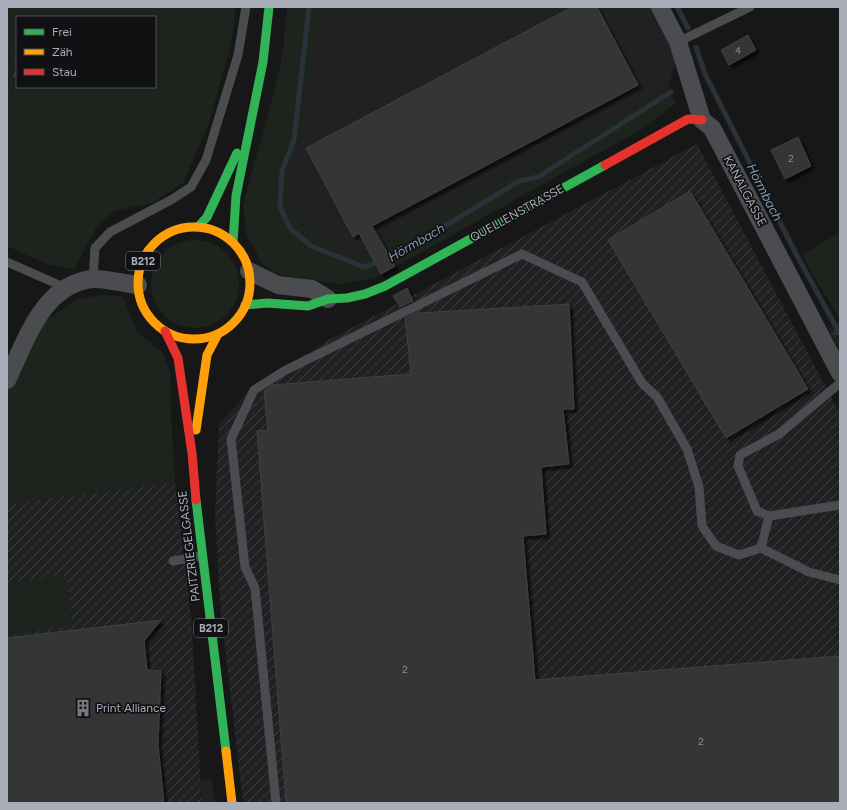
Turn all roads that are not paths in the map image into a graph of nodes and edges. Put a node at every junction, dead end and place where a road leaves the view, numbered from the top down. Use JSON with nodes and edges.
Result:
{"nodes":[{"id":1,"x":246,"y":7,"type":"edge"},
{"id":2,"x":269,"y":7,"type":"edge"},
{"id":3,"x":660,"y":7,"type":"edge"},
{"id":4,"x":750,"y":7,"type":"edge"},
{"id":5,"x":678,"y":42,"type":"junction"},
{"id":6,"x":702,"y":120,"type":"junction"},
{"id":7,"x":248,"y":129,"type":"junction"},
{"id":8,"x":198,"y":227,"type":"junction"},
{"id":9,"x":233,"y":242,"type":"junction"},
{"id":10,"x":7,"y":262,"type":"edge"},
{"id":11,"x":249,"y":271,"type":"junction"},
{"id":12,"x":92,"y":279,"type":"junction"},
{"id":13,"x":138,"y":286,"type":"junction"},
{"id":14,"x":66,"y":288,"type":"junction"},
{"id":15,"x":328,"y":299,"type":"junction"},
{"id":16,"x":245,"y":305,"type":"junction"},
{"id":17,"x":165,"y":331,"type":"junction"},
{"id":18,"x":218,"y":334,"type":"junction"},
{"id":19,"x":840,"y":373,"type":"edge"},
{"id":20,"x":7,"y":380,"type":"edge"},
{"id":21,"x":840,"y":383,"type":"edge"},
{"id":22,"x":192,"y":453,"type":"junction"},
{"id":23,"x":840,"y":505,"type":"edge"},
{"id":24,"x":769,"y":516,"type":"junction"},
{"id":25,"x":761,"y":548,"type":"junction"},
{"id":26,"x":202,"y":556,"type":"junction"},
{"id":27,"x":173,"y":561,"type":"dead end"},
{"id":28,"x":840,"y":580,"type":"edge"},
{"id":29,"x":232,"y":803,"type":"edge"},
{"id":30,"x":276,"y":803,"type":"edge"}],
"edges":[{"from":1,"to":12,"type":"lane"},
{"from":2,"to":7,"type":"main road"},
{"from":3,"to":5,"type":"street","name":"KANALGASSE"},
{"from":4,"to":5,"type":"lane"},
{"from":5,"to":6,"type":"street","name":"KANALGASSE"},
{"from":6,"to":15,"type":"main road","name":"QUELLENSTRASSE"},
{"from":6,"to":19,"type":"street","name":"KANALGASSE"},
{"from":7,"to":8,"type":"main road"},
{"from":7,"to":9,"type":"main road"},
{"from":8,"to":9,"type":"main road","number":"B212"},
{"from":8,"to":13,"type":"main road","number":"B212"},
{"from":9,"to":11,"type":"main road","number":"B212"},
{"from":10,"to":14,"type":"lane"},
{"from":11,"to":15,"type":"street"},
{"from":11,"to":16,"type":"main road","number":"B212"},
{"from":12,"to":13,"type":"street"},
{"from":12,"to":14,"type":"street"},
{"from":13,"to":17,"type":"main road","number":"B212"},
{"from":14,"to":20,"type":"street"},
{"from":15,"to":16,"type":"main road","name":"QUELLENSTRASSE"},
{"from":16,"to":18,"type":"main road","number":"B212"},
{"from":17,"to":18,"type":"main road","number":"B212"},
{"from":17,"to":22,"type":"main road","name":"PAITZRIEGELGASSE","number":"B212"},
{"from":18,"to":22,"type":"main road","name":"PAITZRIEGELGASSE","number":"B212"},
{"from":21,"to":24,"type":"lane"},
{"from":22,"to":26,"type":"main road","name":"PAITZRIEGELGASSE","number":"B212"},
{"from":23,"to":24,"type":"lane"},
{"from":24,"to":25,"type":"lane"},
{"from":25,"to":28,"type":"lane"},
{"from":25,"to":30,"type":"lane"},
{"from":26,"to":27,"type":"lane"},
{"from":26,"to":29,"type":"main road","name":"PAITZRIEGELGASSE","number":"B212"}]}
